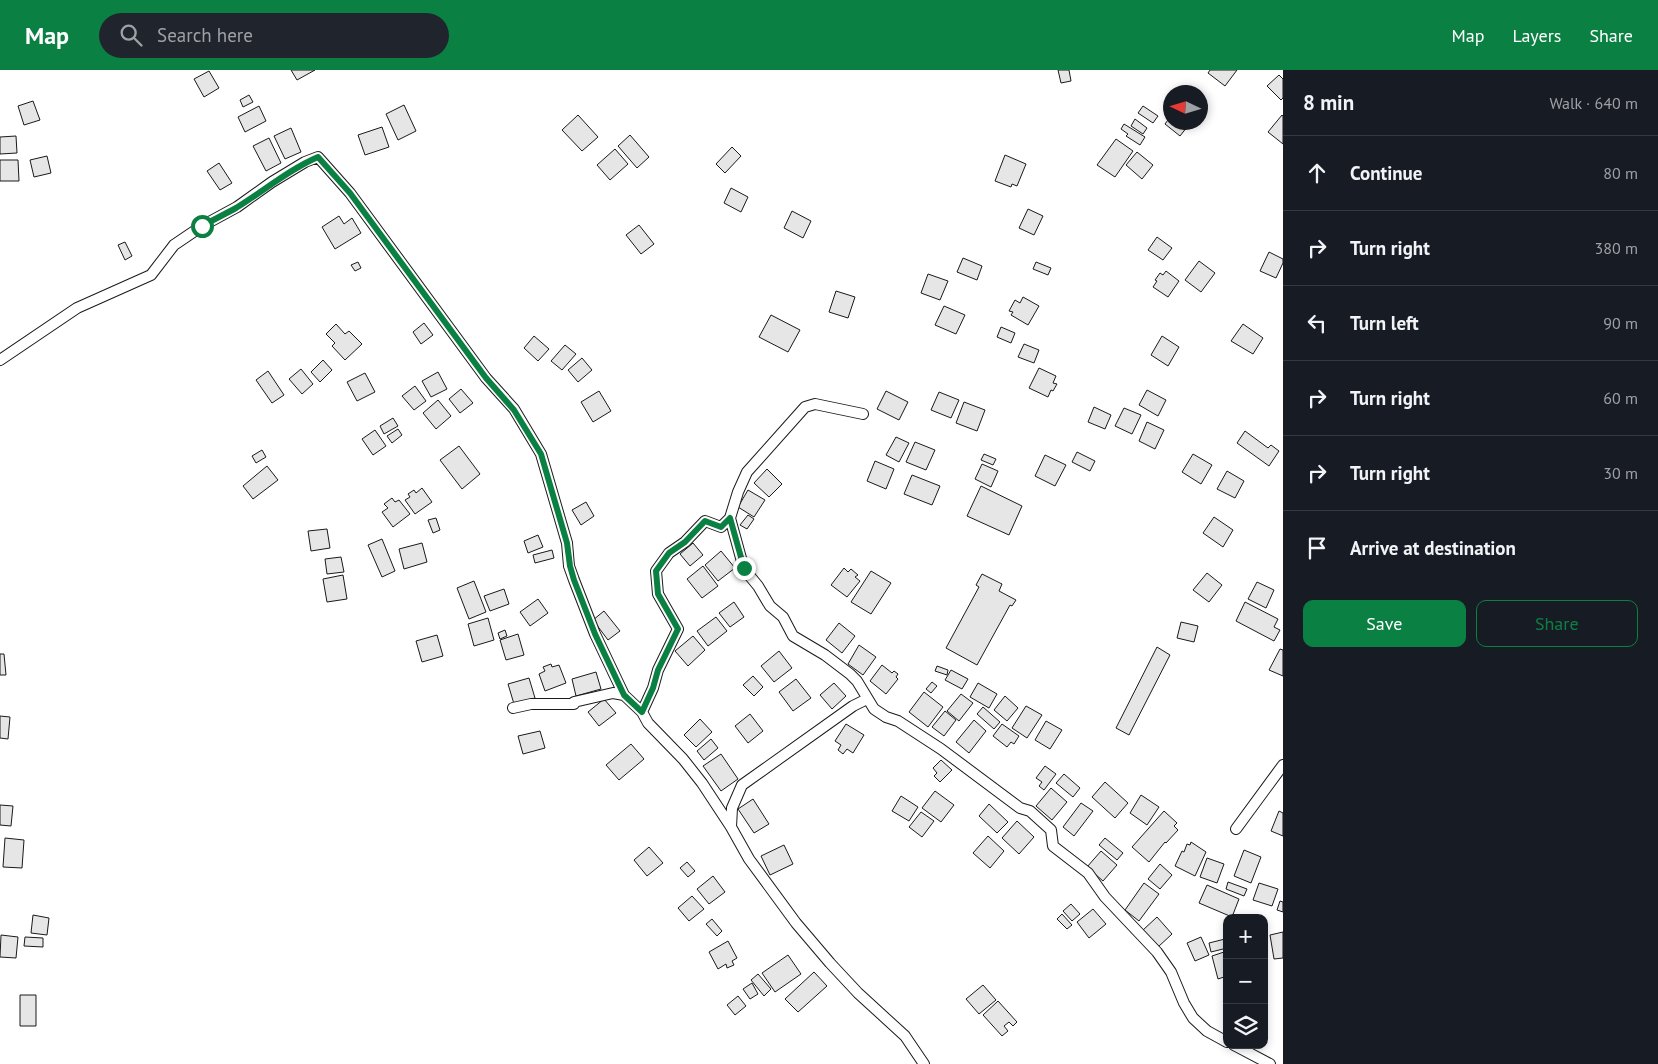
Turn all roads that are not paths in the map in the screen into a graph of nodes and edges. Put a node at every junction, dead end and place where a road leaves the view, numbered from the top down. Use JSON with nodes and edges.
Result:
{"nodes":[{"id":1,"x":0,"y":360,"type":"edge"},
{"id":2,"x":863,"y":414,"type":"dead end"},
{"id":3,"x":730,"y":518,"type":"junction"},
{"id":4,"x":624,"y":695,"type":"junction"},
{"id":5,"x":867,"y":699,"type":"junction"},
{"id":6,"x":513,"y":708,"type":"dead end"},
{"id":7,"x":642,"y":712,"type":"junction"},
{"id":8,"x":1283,"y":765,"type":"edge"},
{"id":9,"x":731,"y":827,"type":"junction"},
{"id":10,"x":1236,"y":829,"type":"dead end"},
{"id":11,"x":1223,"y":1040,"type":"edge"},
{"id":12,"x":1242,"y":1049,"type":"edge"},
{"id":13,"x":924,"y":1064,"type":"edge"},
{"id":14,"x":1270,"y":1064,"type":"edge"}],
"edges":[{"from":1,"to":4,"type":"street"},
{"from":2,"to":3,"type":"street"},
{"from":3,"to":5,"type":"street"},
{"from":3,"to":7,"type":"street"},
{"from":4,"to":6,"type":"street"},
{"from":4,"to":7,"type":"street"},
{"from":5,"to":9,"type":"street"},
{"from":5,"to":11,"type":"street"},
{"from":7,"to":9,"type":"street"},
{"from":8,"to":10,"type":"street"},
{"from":9,"to":13,"type":"street"},
{"from":12,"to":14,"type":"street"}]}
